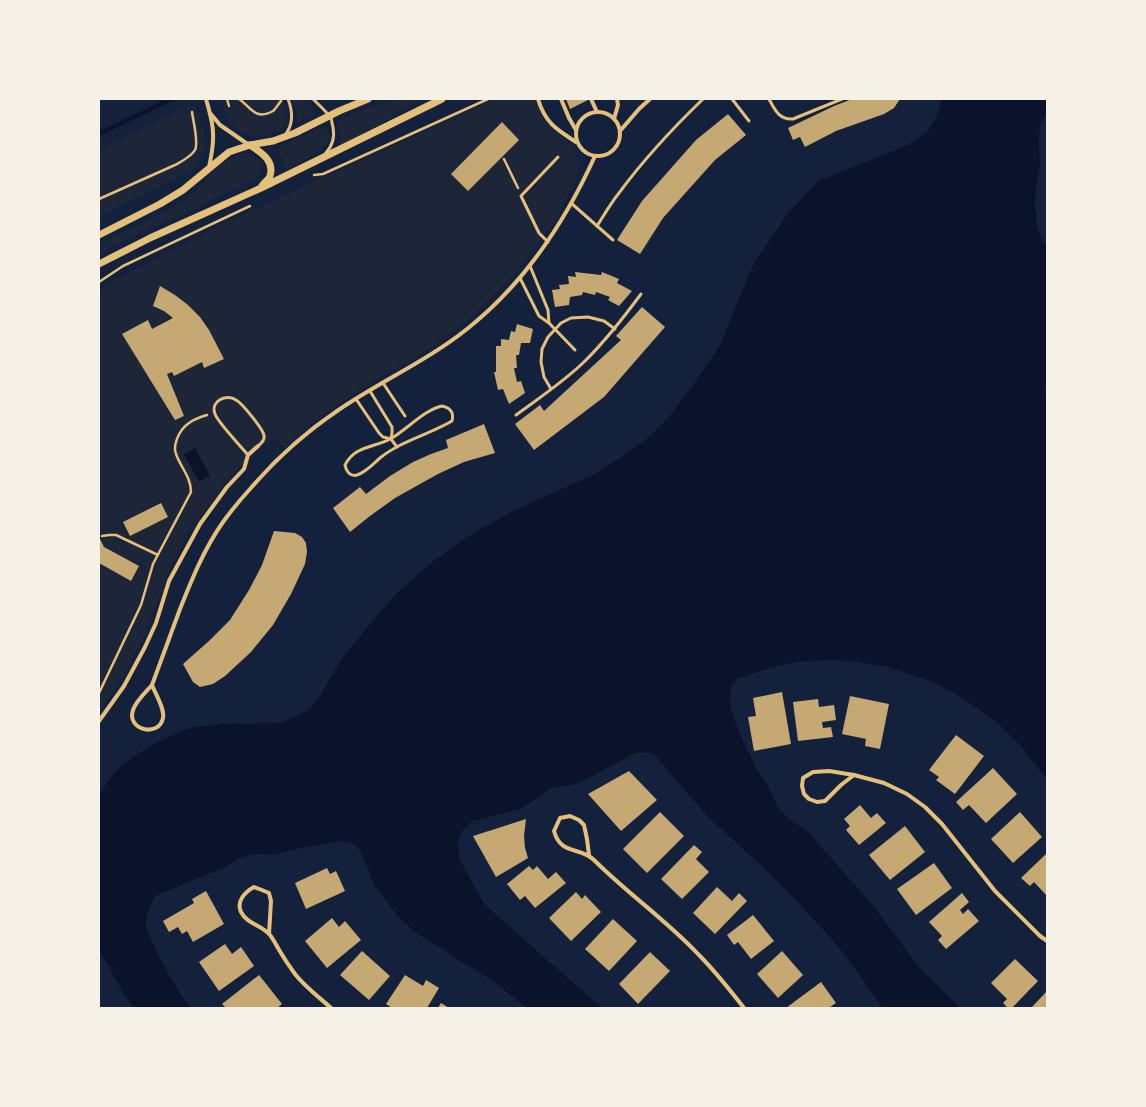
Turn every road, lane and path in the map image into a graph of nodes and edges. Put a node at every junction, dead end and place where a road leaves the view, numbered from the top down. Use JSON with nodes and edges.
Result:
{"nodes":[{"id":1,"x":206,"y":99,"type":"edge"},
{"id":2,"x":227,"y":99,"type":"edge"},
{"id":3,"x":239,"y":99,"type":"edge"},
{"id":4,"x":284,"y":99,"type":"edge"},
{"id":5,"x":288,"y":99,"type":"edge"},
{"id":6,"x":313,"y":99,"type":"edge"},
{"id":7,"x":368,"y":99,"type":"edge"},
{"id":8,"x":442,"y":99,"type":"edge"},
{"id":9,"x":488,"y":99,"type":"edge"},
{"id":10,"x":538,"y":99,"type":"edge"},
{"id":11,"x":561,"y":99,"type":"edge"},
{"id":12,"x":591,"y":99,"type":"edge"},
{"id":13,"x":617,"y":99,"type":"edge"},
{"id":14,"x":650,"y":99,"type":"edge"},
{"id":15,"x":703,"y":99,"type":"edge"},
{"id":16,"x":732,"y":99,"type":"edge"},
{"id":17,"x":768,"y":99,"type":"edge"},
{"id":18,"x":842,"y":99,"type":"edge"},
{"id":19,"x":229,"y":106,"type":"dead end"},
{"id":20,"x":192,"y":112,"type":"dead end"},
{"id":21,"x":210,"y":112,"type":"junction"},
{"id":22,"x":597,"y":112,"type":"junction"},
{"id":23,"x":329,"y":116,"type":"junction"},
{"id":24,"x":614,"y":118,"type":"junction"},
{"id":25,"x":749,"y":121,"type":"dead end"},
{"id":26,"x":576,"y":130,"type":"junction"},
{"id":27,"x":620,"y":131,"type":"junction"},
{"id":28,"x":282,"y":138,"type":"junction"},
{"id":29,"x":577,"y":142,"type":"junction"},
{"id":30,"x":250,"y":145,"type":"junction"},
{"id":31,"x":595,"y":156,"type":"junction"},
{"id":32,"x":558,"y":157,"type":"dead end"},
{"id":33,"x":319,"y":159,"type":"junction"},
{"id":34,"x":504,"y":159,"type":"dead end"},
{"id":35,"x":209,"y":169,"type":"junction"},
{"id":36,"x":308,"y":176,"type":"dead end"},
{"id":37,"x":261,"y":188,"type":"junction"},
{"id":38,"x":521,"y":196,"type":"junction"},
{"id":39,"x":99,"y":199,"type":"edge"},
{"id":40,"x":571,"y":203,"type":"junction"},
{"id":41,"x":255,"y":204,"type":"dead end"},
{"id":42,"x":597,"y":226,"type":"junction"},
{"id":43,"x":99,"y":234,"type":"edge"},
{"id":44,"x":613,"y":240,"type":"dead end"},
{"id":45,"x":548,"y":242,"type":"junction"},
{"id":46,"x":99,"y":264,"type":"edge"},
{"id":47,"x":530,"y":266,"type":"junction"},
{"id":48,"x":520,"y":278,"type":"junction"},
{"id":49,"x":99,"y":282,"type":"edge"},
{"id":50,"x":641,"y":294,"type":"dead end"},
{"id":51,"x":549,"y":323,"type":"junction"},
{"id":52,"x":555,"y":329,"type":"junction"},
{"id":53,"x":615,"y":329,"type":"junction"},
{"id":54,"x":575,"y":350,"type":"dead end"},
{"id":55,"x":383,"y":383,"type":"junction"},
{"id":56,"x":551,"y":389,"type":"junction"},
{"id":57,"x":370,"y":391,"type":"junction"},
{"id":58,"x":356,"y":399,"type":"junction"},
{"id":59,"x":214,"y":412,"type":"junction"},
{"id":60,"x":516,"y":415,"type":"dead end"},
{"id":61,"x":405,"y":416,"type":"dead end"},
{"id":62,"x":391,"y":439,"type":"junction"},
{"id":63,"x":258,"y":446,"type":"joint"},
{"id":64,"x":397,"y":447,"type":"junction"},
{"id":65,"x":248,"y":454,"type":"junction"},
{"id":66,"x":102,"y":536,"type":"dead end"},
{"id":67,"x":158,"y":555,"type":"junction"},
{"id":68,"x":152,"y":685,"type":"junction"},
{"id":69,"x":99,"y":694,"type":"edge"},
{"id":70,"x":99,"y":721,"type":"edge"},
{"id":71,"x":854,"y":775,"type":"junction"},
{"id":72,"x":589,"y":855,"type":"junction"},
{"id":73,"x":269,"y":934,"type":"junction"},
{"id":74,"x":1047,"y":941,"type":"edge"},
{"id":75,"x":331,"y":1008,"type":"edge"},
{"id":76,"x":744,"y":1008,"type":"edge"}],
"edges":[{"from":1,"to":21,"type":"street"},
{"from":2,"to":19,"type":"path"},
{"from":3,"to":4,"type":"path"},
{"from":5,"to":28,"type":"lane"},
{"from":6,"to":23,"type":"lane"},
{"from":7,"to":23,"type":"street"},
{"from":8,"to":33,"type":"street"},
{"from":9,"to":36,"type":"path"},
{"from":10,"to":29,"type":"street"},
{"from":11,"to":26,"type":"street"},
{"from":12,"to":22,"type":"street"},
{"from":13,"to":24,"type":"street"},
{"from":14,"to":27,"type":"street"},
{"from":15,"to":42,"type":"lane"},
{"from":16,"to":25,"type":"lane"},
{"from":17,"to":18,"type":"lane"},
{"from":20,"to":39,"type":"path"},
{"from":21,"to":30,"type":"street"},
{"from":21,"to":35,"type":"street"},
{"from":22,"to":24,"type":"street"},
{"from":22,"to":26,"type":"street"},
{"from":23,"to":28,"type":"street"},
{"from":23,"to":33,"type":"lane"},
{"from":24,"to":27,"type":"street"},
{"from":26,"to":29,"type":"street"},
{"from":27,"to":31,"type":"street"},
{"from":28,"to":30,"type":"street"},
{"from":29,"to":31,"type":"street"},
{"from":30,"to":35,"type":"street"},
{"from":30,"to":37,"type":"street"},
{"from":31,"to":40,"type":"street"},
{"from":32,"to":38,"type":"lane"},
{"from":33,"to":37,"type":"street"},
{"from":34,"to":38,"type":"path"},
{"from":35,"to":43,"type":"street"},
{"from":37,"to":46,"type":"street"},
{"from":38,"to":45,"type":"lane"},
{"from":40,"to":42,"type":"lane"},
{"from":40,"to":45,"type":"street"},
{"from":41,"to":49,"type":"path"},
{"from":42,"to":44,"type":"lane"},
{"from":45,"to":47,"type":"street"},
{"from":47,"to":48,"type":"street"},
{"from":47,"to":51,"type":"lane"},
{"from":48,"to":51,"type":"lane"},
{"from":48,"to":55,"type":"street"},
{"from":50,"to":53,"type":"lane"},
{"from":51,"to":52,"type":"lane"},
{"from":52,"to":53,"type":"lane"},
{"from":52,"to":54,"type":"lane"},
{"from":52,"to":56,"type":"lane"},
{"from":53,"to":56,"type":"lane"},
{"from":55,"to":57,"type":"street"},
{"from":55,"to":61,"type":"lane"},
{"from":56,"to":60,"type":"lane"},
{"from":57,"to":58,"type":"street"},
{"from":57,"to":62,"type":"lane"},
{"from":58,"to":62,"type":"lane"},
{"from":58,"to":68,"type":"street"},
{"from":59,"to":63,"type":"lane"},
{"from":59,"to":65,"type":"lane"},
{"from":59,"to":67,"type":"path"},
{"from":62,"to":64,"type":"lane"},
{"from":62,"to":64,"type":"lane"},
{"from":62,"to":64,"type":"lane"},
{"from":63,"to":65,"type":"street"},
{"from":65,"to":70,"type":"street"},
{"from":66,"to":67,"type":"path"},
{"from":67,"to":69,"type":"path"},
{"from":68,"to":68,"type":"street"},
{"from":71,"to":71,"type":"street"},
{"from":71,"to":74,"type":"street"},
{"from":72,"to":72,"type":"street"},
{"from":72,"to":76,"type":"street"},
{"from":73,"to":73,"type":"street"},
{"from":73,"to":75,"type":"street"}]}
